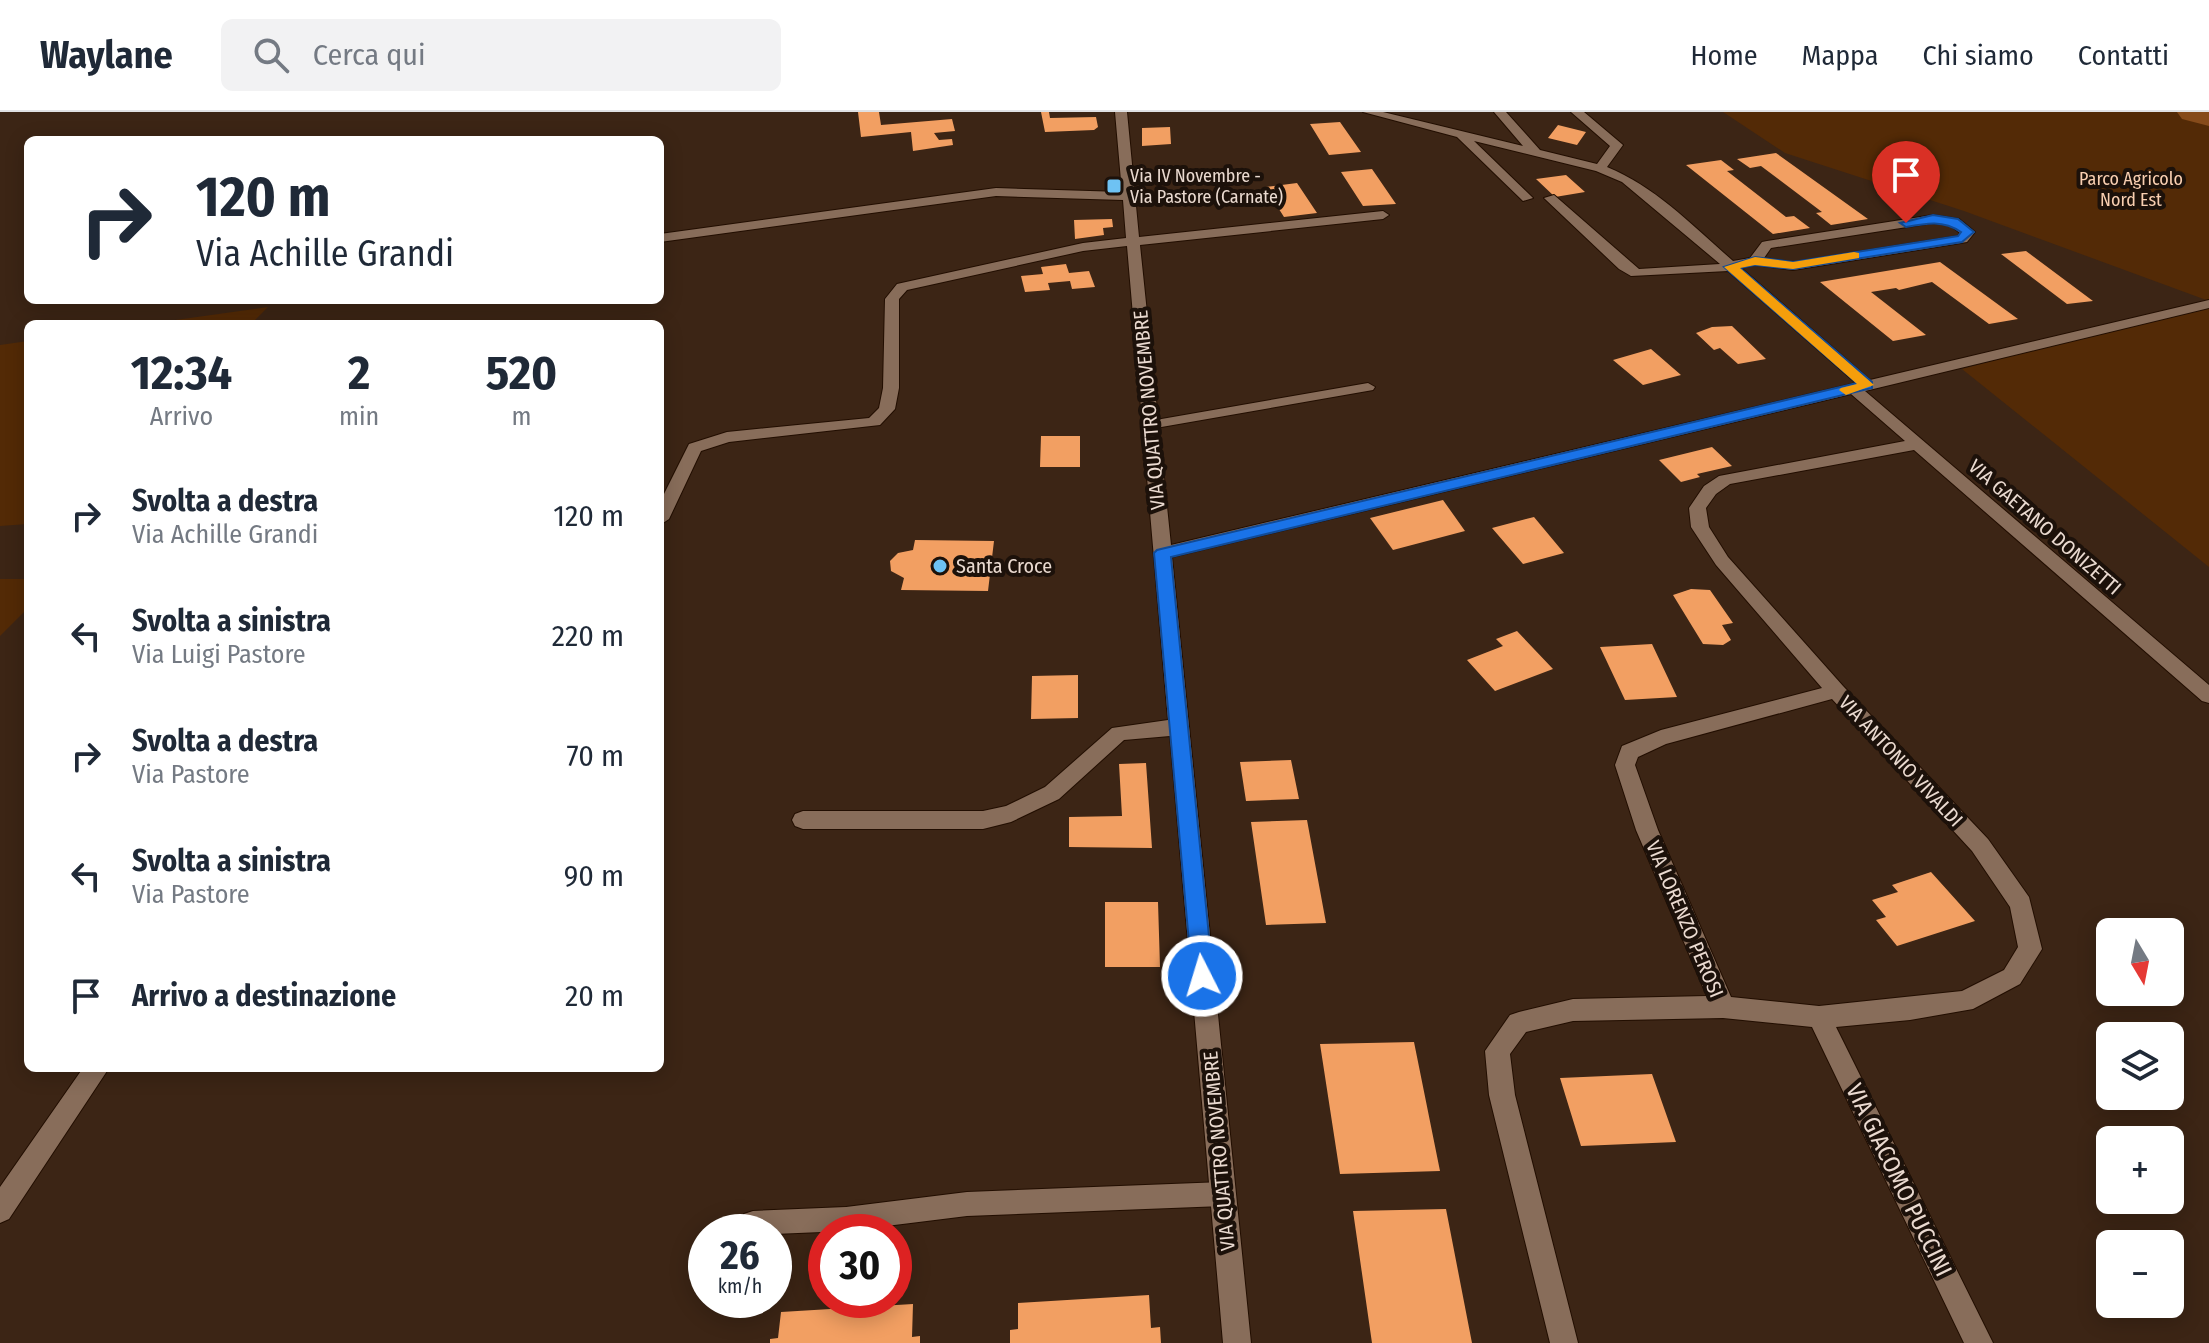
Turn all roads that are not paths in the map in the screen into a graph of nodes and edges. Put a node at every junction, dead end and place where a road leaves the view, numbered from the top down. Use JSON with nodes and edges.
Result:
{"nodes":[{"id":1,"x":1121,"y":112,"type":"edge"},
{"id":2,"x":1369,"y":112,"type":"edge"},
{"id":3,"x":1500,"y":112,"type":"edge"},
{"id":4,"x":1577,"y":112,"type":"edge"},
{"id":5,"x":1460,"y":134,"type":"junction"},
{"id":6,"x":1536,"y":153,"type":"junction"},
{"id":7,"x":1600,"y":168,"type":"junction"},
{"id":8,"x":1129,"y":196,"type":"junction"},
{"id":9,"x":1527,"y":198,"type":"dead end"},
{"id":10,"x":1550,"y":198,"type":"dead end"},
{"id":11,"x":1383,"y":215,"type":"dead end"},
{"id":12,"x":1826,"y":236,"type":"junction"},
{"id":13,"x":664,"y":237,"type":"edge"},
{"id":14,"x":1133,"y":242,"type":"junction"},
{"id":15,"x":1853,"y":256,"type":"junction"},
{"id":16,"x":1755,"y":261,"type":"junction"},
{"id":17,"x":1731,"y":267,"type":"junction"},
{"id":18,"x":2209,"y":304,"type":"edge"},
{"id":19,"x":1368,"y":387,"type":"dead end"},
{"id":20,"x":1860,"y":387,"type":"junction"},
{"id":21,"x":1150,"y":425,"type":"junction"},
{"id":22,"x":1917,"y":444,"type":"junction"},
{"id":23,"x":664,"y":511,"type":"edge"},
{"id":24,"x":1162,"y":553,"type":"junction"},
{"id":25,"x":1836,"y":691,"type":"junction"},
{"id":26,"x":2209,"y":696,"type":"edge"},
{"id":27,"x":1179,"y":727,"type":"junction"},
{"id":28,"x":803,"y":820,"type":"dead end"},
{"id":29,"x":1723,"y":1007,"type":"junction"},
{"id":30,"x":1819,"y":1017,"type":"junction"},
{"id":31,"x":94,"y":1072,"type":"edge"},
{"id":32,"x":1223,"y":1194,"type":"junction"},
{"id":33,"x":0,"y":1210,"type":"edge"},
{"id":34,"x":792,"y":1221,"type":"edge"},
{"id":35,"x":1237,"y":1343,"type":"edge"},
{"id":36,"x":1564,"y":1343,"type":"edge"},
{"id":37,"x":1979,"y":1343,"type":"edge"}],
"edges":[{"from":1,"to":8,"type":"street","name":"VIA QUATTRO NOVEMBRE"},
{"from":2,"to":5,"type":"street","name":"VIA GAETANO DONIZETTI"},
{"from":3,"to":6,"type":"street"},
{"from":4,"to":7,"type":"street"},
{"from":5,"to":6,"type":"street","name":"VIA GAETANO DONIZETTI"},
{"from":5,"to":9,"type":"street"},
{"from":6,"to":7,"type":"street","name":"VIA GAETANO DONIZETTI"},
{"from":7,"to":17,"type":"street","name":"VIA GAETANO DONIZETTI"},
{"from":8,"to":13,"type":"street"},
{"from":8,"to":14,"type":"street","name":"VIA QUATTRO NOVEMBRE"},
{"from":10,"to":17,"type":"street"},
{"from":11,"to":14,"type":"street"},
{"from":12,"to":15,"type":"street"},
{"from":12,"to":15,"type":"street"},
{"from":12,"to":16,"type":"street"},
{"from":14,"to":21,"type":"street","name":"VIA QUATTRO NOVEMBRE"},
{"from":14,"to":23,"type":"street"},
{"from":15,"to":16,"type":"street"},
{"from":16,"to":17,"type":"street"},
{"from":17,"to":20,"type":"street","name":"VIA GAETANO DONIZETTI"},
{"from":18,"to":20,"type":"street"},
{"from":19,"to":21,"type":"lane"},
{"from":20,"to":22,"type":"street","name":"VIA GAETANO DONIZETTI"},
{"from":20,"to":24,"type":"street"},
{"from":21,"to":24,"type":"street","name":"VIA QUATTRO NOVEMBRE"},
{"from":22,"to":25,"type":"street","name":"VIA ANTONIO VIVALDI"},
{"from":22,"to":26,"type":"street","name":"VIA GAETANO DONIZETTI"},
{"from":24,"to":27,"type":"street","name":"VIA QUATTRO NOVEMBRE"},
{"from":25,"to":29,"type":"street","name":"VIA LORENZO PEROSI"},
{"from":25,"to":30,"type":"street","name":"VIA ANTONIO VIVALDI"},
{"from":27,"to":28,"type":"street"},
{"from":27,"to":32,"type":"street","name":"VIA QUATTRO NOVEMBRE"},
{"from":29,"to":30,"type":"street","name":"VIA ANTONIO VIVALDI"},
{"from":29,"to":36,"type":"street","name":"VIA LORENZO PEROSI"},
{"from":30,"to":37,"type":"street","name":"VIA GIACOMO PUCCINI"},
{"from":31,"to":33,"type":"street"},
{"from":32,"to":34,"type":"lane"},
{"from":32,"to":35,"type":"street","name":"VIA QUATTRO NOVEMBRE"}]}
